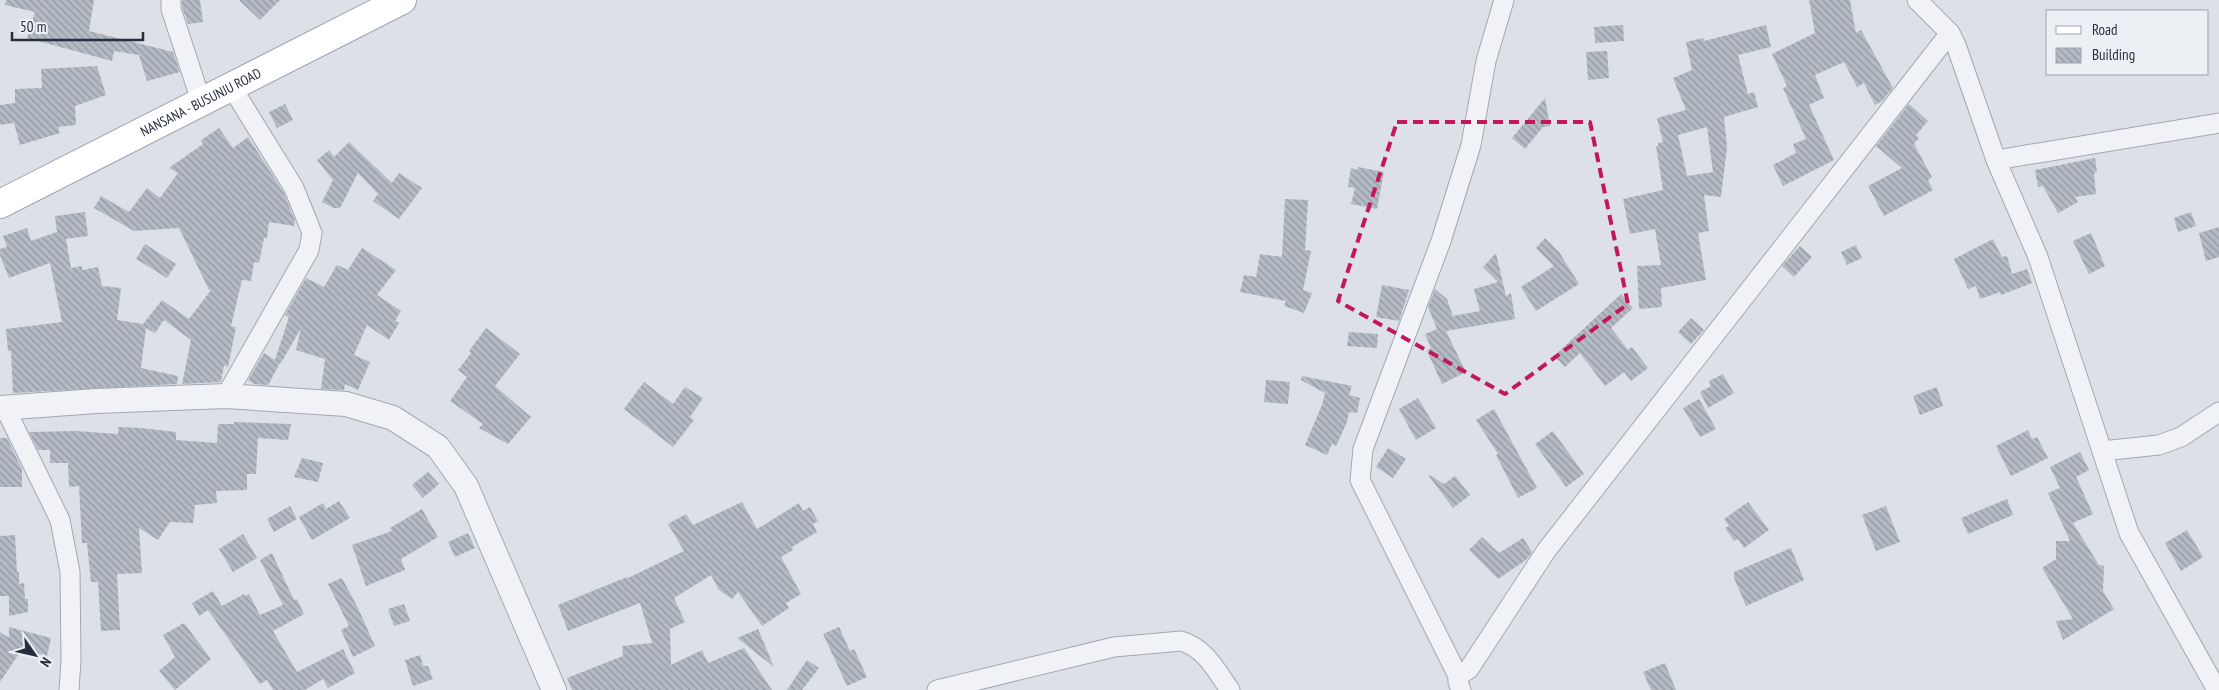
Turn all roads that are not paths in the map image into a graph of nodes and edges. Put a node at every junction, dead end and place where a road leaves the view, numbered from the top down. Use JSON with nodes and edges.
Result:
{"nodes":[{"id":1,"x":171,"y":0,"type":"edge"},
{"id":2,"x":402,"y":0,"type":"edge"},
{"id":3,"x":1504,"y":0,"type":"edge"},
{"id":4,"x":1917,"y":0,"type":"edge"},
{"id":5,"x":1950,"y":33,"type":"junction"},
{"id":6,"x":232,"y":86,"type":"junction"},
{"id":7,"x":202,"y":101,"type":"junction"},
{"id":8,"x":2219,"y":123,"type":"edge"},
{"id":9,"x":1996,"y":160,"type":"junction"},
{"id":10,"x":0,"y":204,"type":"edge"},
{"id":11,"x":226,"y":396,"type":"junction"},
{"id":12,"x":2,"y":408,"type":"edge"},
{"id":13,"x":2219,"y":412,"type":"edge"},
{"id":14,"x":2102,"y":451,"type":"junction"},
{"id":15,"x":1459,"y":683,"type":"edge"},
{"id":16,"x":69,"y":690,"type":"edge"},
{"id":17,"x":554,"y":690,"type":"edge"},
{"id":18,"x":937,"y":690,"type":"edge"},
{"id":19,"x":1230,"y":690,"type":"edge"},
{"id":20,"x":2217,"y":690,"type":"edge"}],
"edges":[{"from":1,"to":7,"type":"street"},
{"from":2,"to":6,"type":"main road","name":"NANSANA - BUSUNJU ROAD"},
{"from":3,"to":15,"type":"street"},
{"from":4,"to":5,"type":"street"},
{"from":5,"to":9,"type":"street"},
{"from":5,"to":15,"type":"street"},
{"from":6,"to":7,"type":"main road","name":"NANSANA - BUSUNJU ROAD"},
{"from":6,"to":11,"type":"street"},
{"from":7,"to":10,"type":"main road","name":"NANSANA - BUSUNJU ROAD"},
{"from":8,"to":9,"type":"street"},
{"from":9,"to":14,"type":"street"},
{"from":11,"to":12,"type":"street"},
{"from":11,"to":17,"type":"street"},
{"from":12,"to":16,"type":"street"},
{"from":13,"to":14,"type":"street"},
{"from":14,"to":20,"type":"street"},
{"from":18,"to":19,"type":"street"}]}
